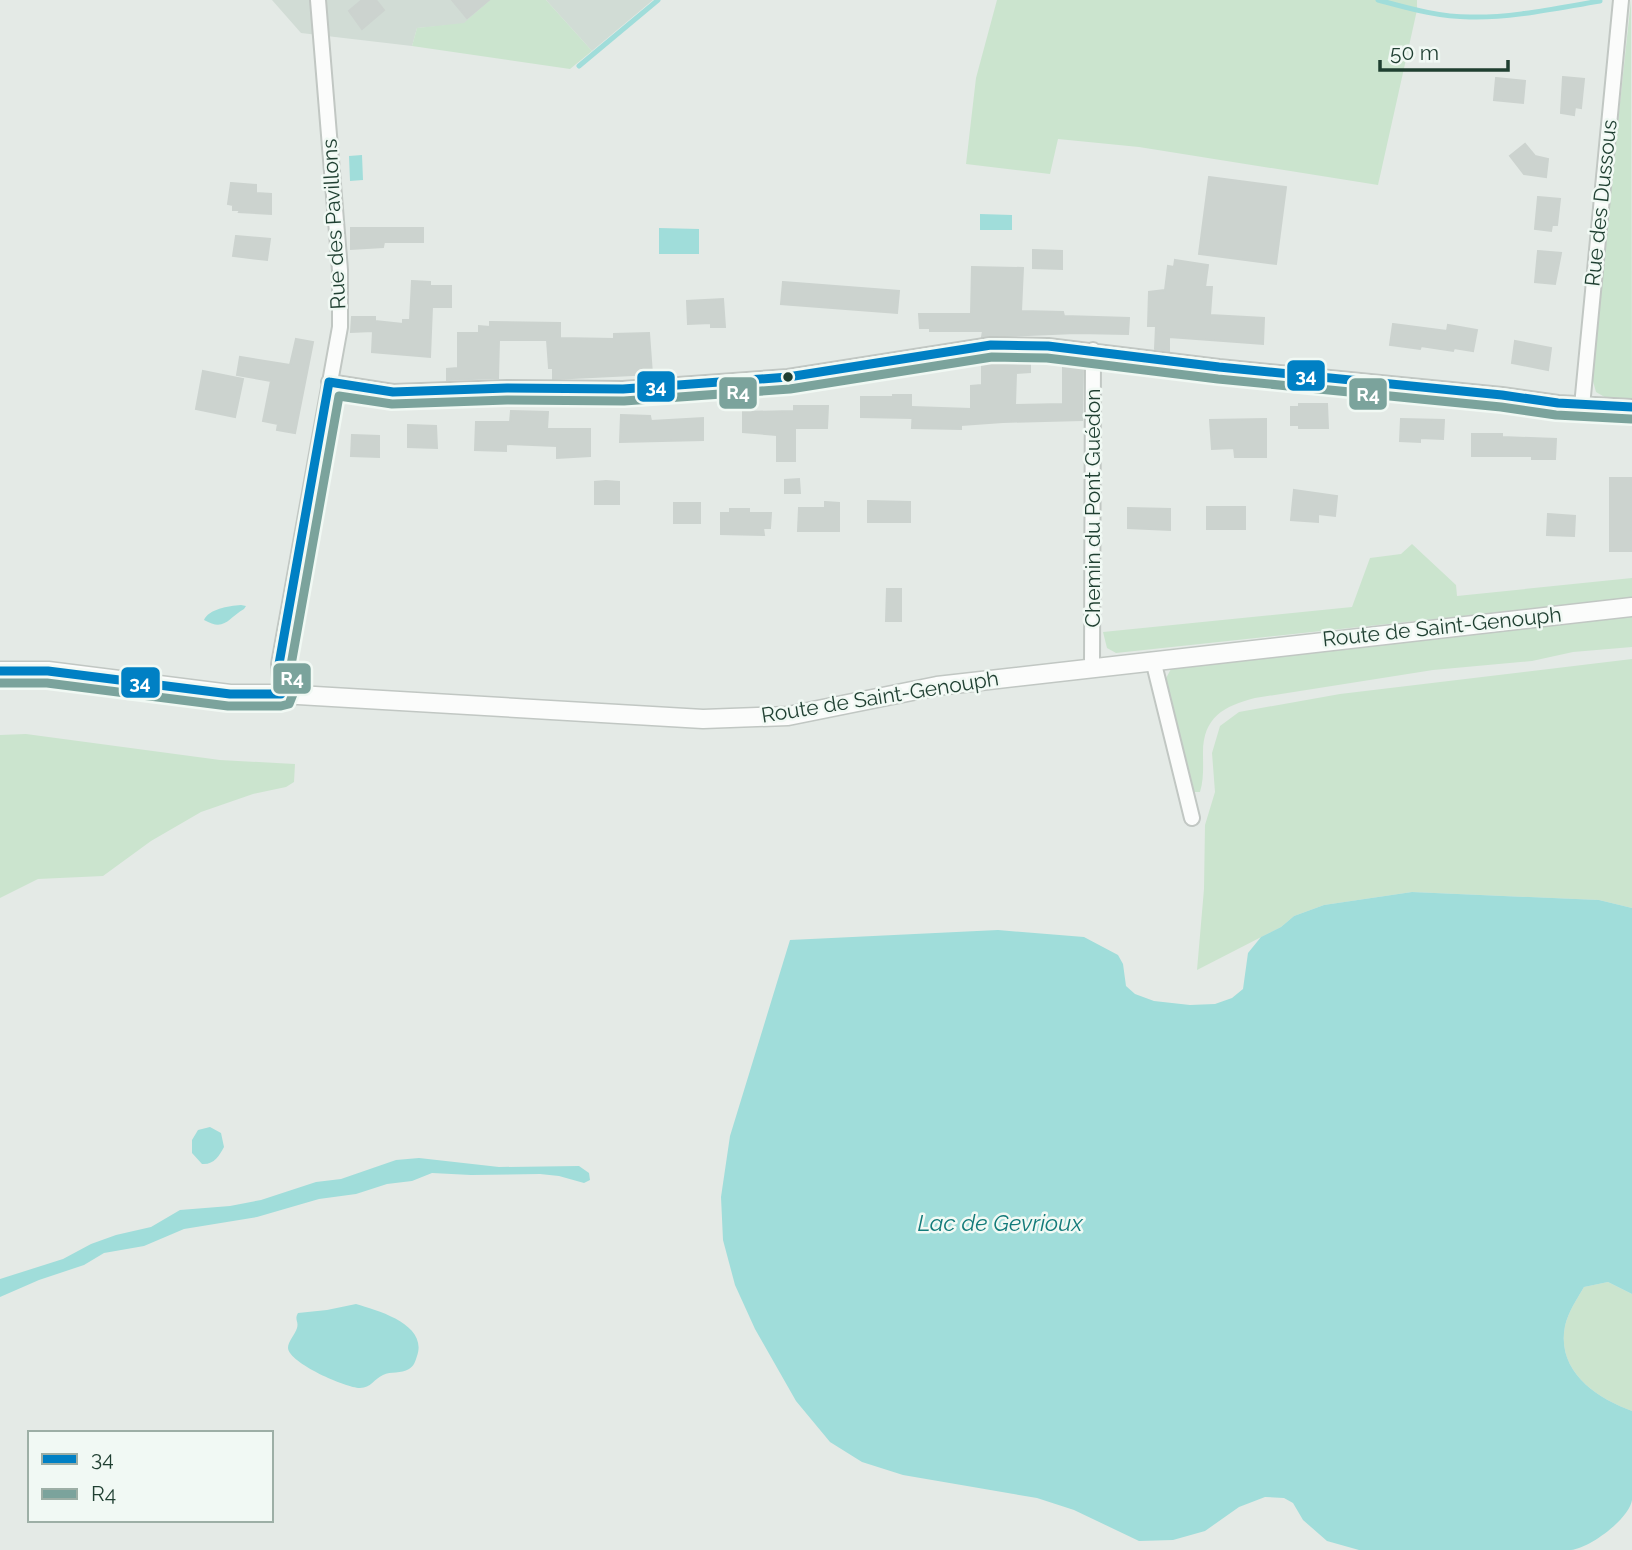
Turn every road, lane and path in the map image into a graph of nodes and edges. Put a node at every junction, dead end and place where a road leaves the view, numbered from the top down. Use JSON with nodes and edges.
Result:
{"nodes":[{"id":1,"x":318,"y":0,"type":"edge"},
{"id":2,"x":1621,"y":0,"type":"edge"},
{"id":3,"x":1093,"y":350,"type":"junction"},
{"id":4,"x":329,"y":382,"type":"junction"},
{"id":5,"x":1582,"y":406,"type":"junction"},
{"id":6,"x":1632,"y":407,"type":"edge"},
{"id":7,"x":1632,"y":607,"type":"edge"},
{"id":8,"x":1153,"y":660,"type":"junction"},
{"id":9,"x":1093,"y":667,"type":"junction"},
{"id":10,"x":0,"y":671,"type":"edge"},
{"id":11,"x":281,"y":694,"type":"junction"},
{"id":12,"x":1192,"y":818,"type":"dead end"}],
"edges":[{"from":1,"to":4,"type":"street","name":"Rue des Pavillons"},
{"from":2,"to":5,"type":"street","name":"Rue des Dussous"},
{"from":3,"to":4,"type":"street"},
{"from":3,"to":5,"type":"street"},
{"from":3,"to":9,"type":"street","name":"Chemin du Pont Guédon"},
{"from":4,"to":11,"type":"street","name":"Rue des Pavillons"},
{"from":5,"to":6,"type":"street"},
{"from":7,"to":8,"type":"street","name":"Route de Saint-Genouph"},
{"from":8,"to":9,"type":"street","name":"Route de Saint-Genouph"},
{"from":8,"to":12,"type":"street"},
{"from":9,"to":11,"type":"street","name":"Route de Saint-Genouph"},
{"from":10,"to":11,"type":"street","name":"Route de Saint-Genouph"}]}
